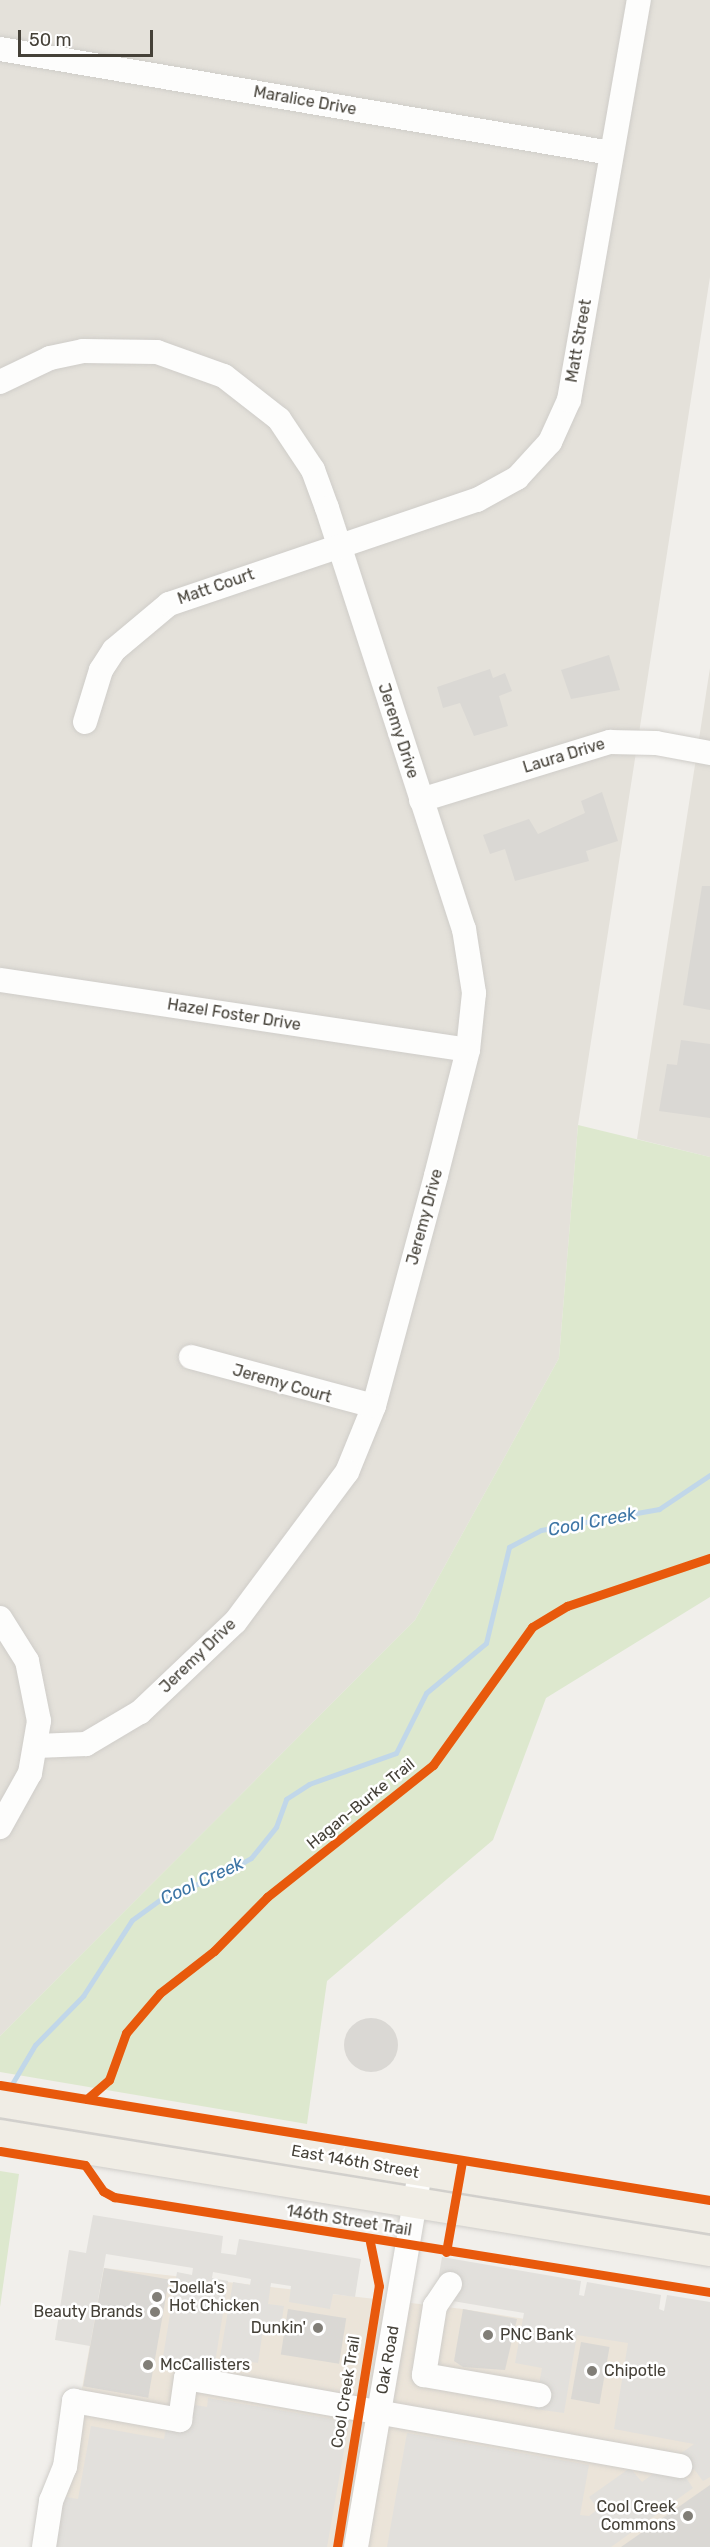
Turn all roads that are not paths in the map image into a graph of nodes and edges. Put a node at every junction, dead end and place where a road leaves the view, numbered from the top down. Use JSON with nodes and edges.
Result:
{"nodes":[{"id":1,"x":639,"y":0,"type":"edge"},
{"id":2,"x":0,"y":49,"type":"edge"},
{"id":3,"x":611,"y":153,"type":"junction"},
{"id":4,"x":0,"y":382,"type":"edge"},
{"id":5,"x":339,"y":546,"type":"junction"},
{"id":6,"x":85,"y":722,"type":"dead end"},
{"id":7,"x":710,"y":753,"type":"edge"},
{"id":8,"x":421,"y":800,"type":"junction"},
{"id":9,"x":0,"y":980,"type":"edge"},
{"id":10,"x":468,"y":1050,"type":"junction"},
{"id":11,"x":191,"y":1357,"type":"dead end"},
{"id":12,"x":374,"y":1406,"type":"junction"},
{"id":13,"x":0,"y":1618,"type":"edge"},
{"id":14,"x":36,"y":1746,"type":"junction"},
{"id":15,"x":0,"y":1827,"type":"edge"},
{"id":16,"x":0,"y":2102,"type":"edge"},
{"id":17,"x":0,"y":2135,"type":"edge"},
{"id":18,"x":420,"y":2173,"type":"junction"},
{"id":19,"x":415,"y":2204,"type":"junction"},
{"id":20,"x":710,"y":2218,"type":"edge"},
{"id":21,"x":710,"y":2251,"type":"edge"},
{"id":22,"x":450,"y":2284,"type":"dead end"},
{"id":23,"x":538,"y":2395,"type":"dead end"},
{"id":24,"x":379,"y":2412,"type":"junction"},
{"id":25,"x":680,"y":2466,"type":"dead end"},
{"id":26,"x":44,"y":2547,"type":"edge"},
{"id":27,"x":356,"y":2547,"type":"edge"}],
"edges":[{"from":1,"to":3,"type":"street","name":"Matt Street"},
{"from":2,"to":3,"type":"street","name":"Maralice Drive"},
{"from":3,"to":5,"type":"street","name":"Matt Street"},
{"from":4,"to":5,"type":"street","name":"Jeremy Drive"},
{"from":5,"to":6,"type":"street","name":"Matt Court"},
{"from":5,"to":8,"type":"street","name":"Jeremy Drive"},
{"from":7,"to":8,"type":"street","name":"Laura Drive"},
{"from":8,"to":10,"type":"street","name":"Jeremy Drive"},
{"from":9,"to":10,"type":"street","name":"Hazel Foster Drive"},
{"from":10,"to":12,"type":"street","name":"Jeremy Drive"},
{"from":11,"to":12,"type":"street","name":"Jeremy Court"},
{"from":12,"to":14,"type":"street","name":"Jeremy Drive"},
{"from":13,"to":14,"type":"street"},
{"from":14,"to":15,"type":"street"},
{"from":16,"to":18,"type":"main road","name":"East 146th Street"},
{"from":17,"to":19,"type":"main road","name":"East 146th Street"},
{"from":18,"to":19,"type":"street","name":"Oak Road"},
{"from":18,"to":20,"type":"main road","name":"East 146th Street"},
{"from":19,"to":21,"type":"main road","name":"East 146th Street"},
{"from":19,"to":24,"type":"street","name":"Oak Road"},
{"from":22,"to":23,"type":"street"},
{"from":24,"to":25,"type":"street"},
{"from":24,"to":26,"type":"street"},
{"from":24,"to":27,"type":"street","name":"Oak Road"}]}
